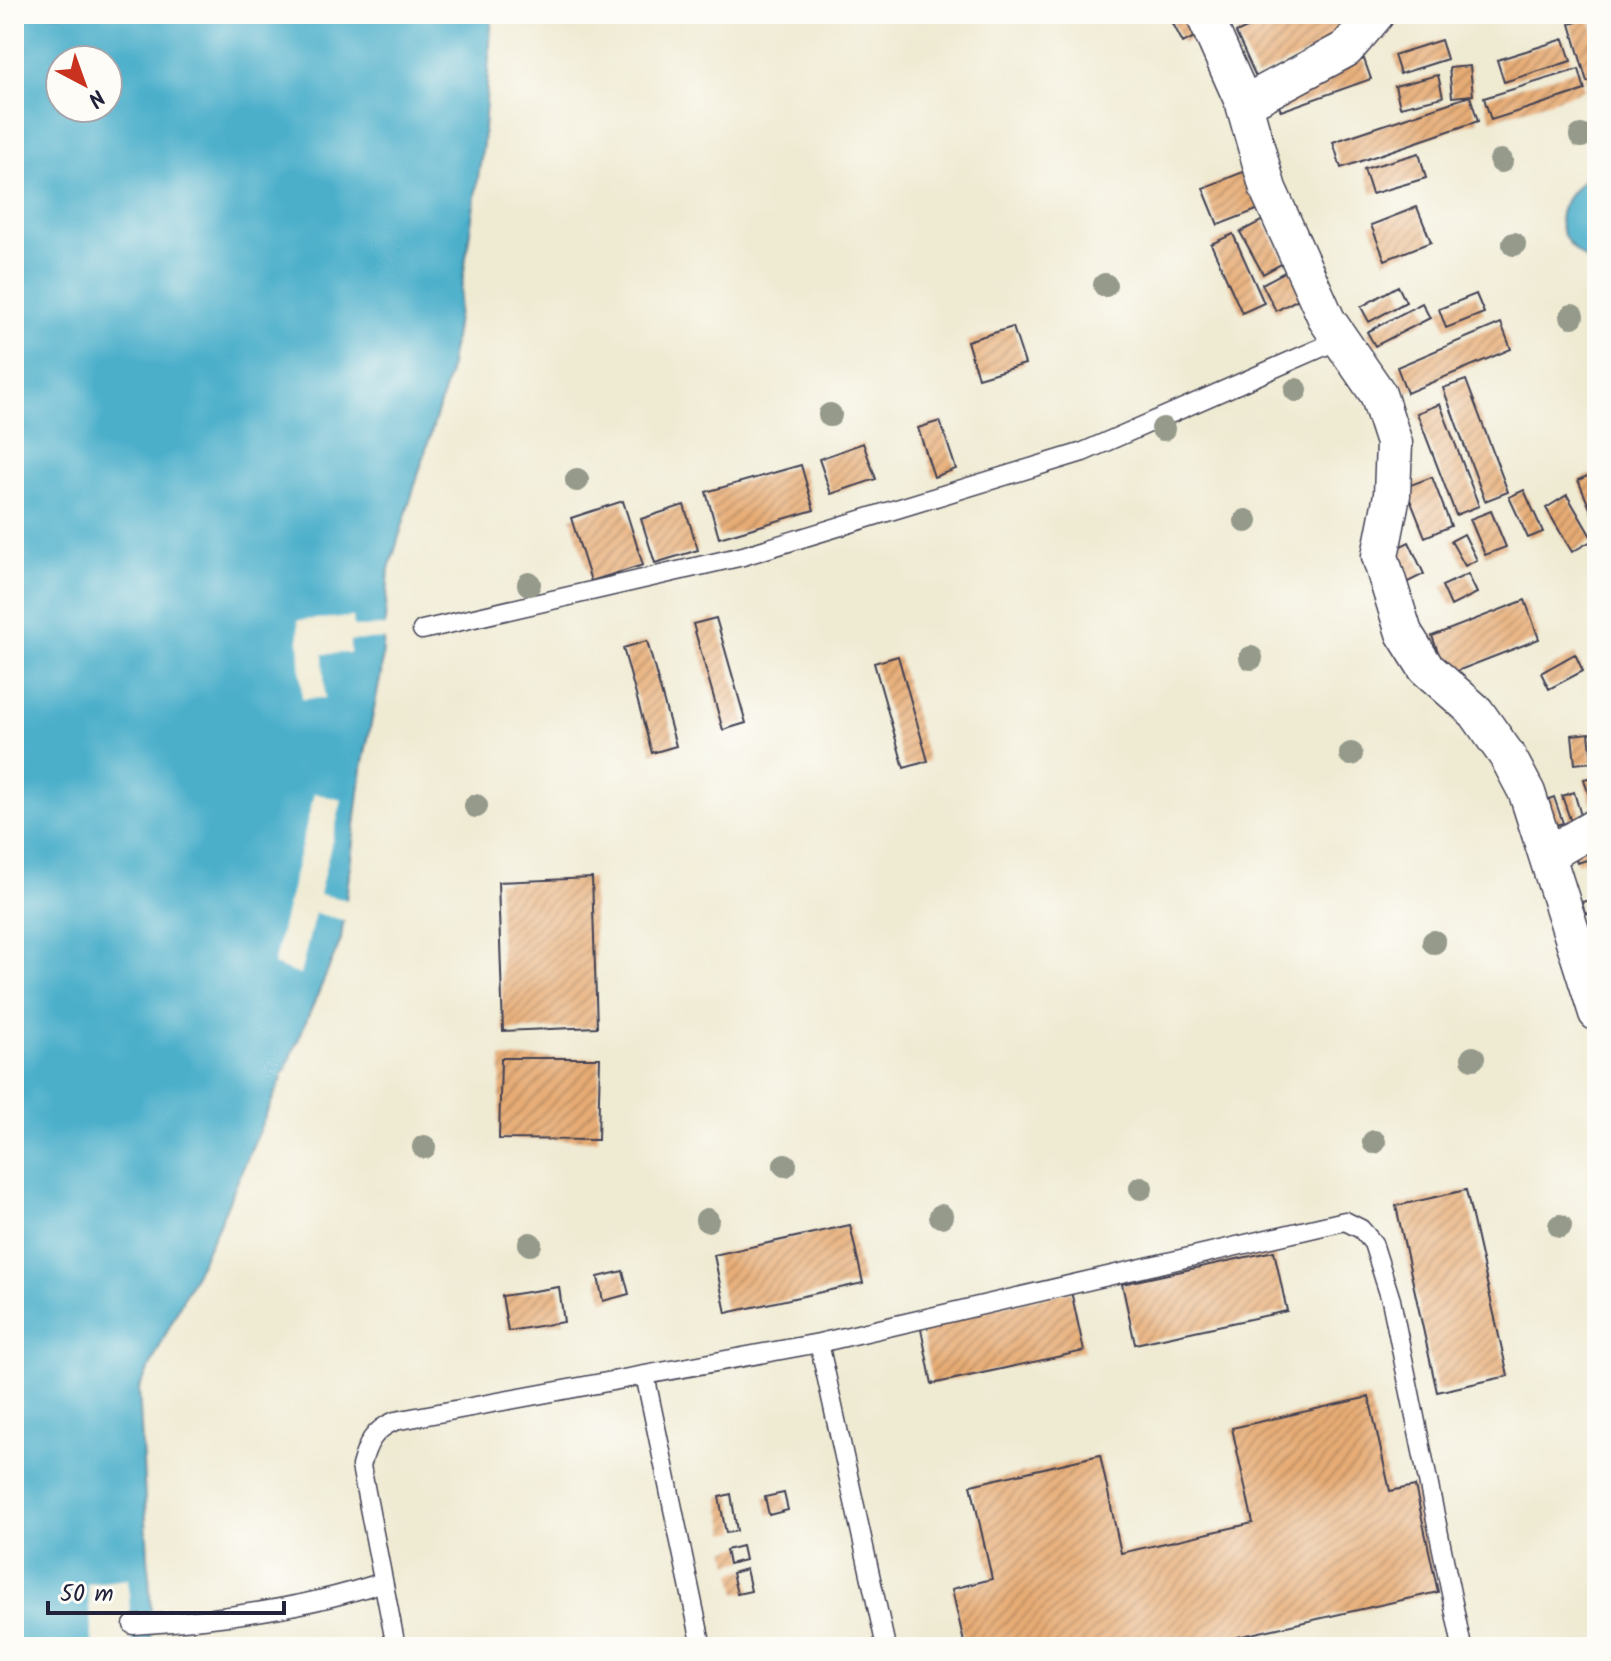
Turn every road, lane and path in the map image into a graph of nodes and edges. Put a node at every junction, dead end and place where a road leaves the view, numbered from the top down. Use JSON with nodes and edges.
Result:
{"nodes":[{"id":1,"x":1204,"y":14,"type":"edge"},
{"id":2,"x":1376,"y":14,"type":"edge"},
{"id":3,"x":1244,"y":104,"type":"junction"},
{"id":4,"x":1341,"y":339,"type":"junction"},
{"id":5,"x":422,"y":630,"type":"dead end"},
{"id":6,"x":1597,"y":826,"type":"edge"},
{"id":7,"x":1547,"y":855,"type":"junction"},
{"id":8,"x":1597,"y":1013,"type":"edge"},
{"id":9,"x":819,"y":1343,"type":"junction"},
{"id":10,"x":645,"y":1375,"type":"junction"},
{"id":11,"x":383,"y":1582,"type":"junction"},
{"id":12,"x":133,"y":1625,"type":"dead end"},
{"id":13,"x":396,"y":1647,"type":"edge"},
{"id":14,"x":702,"y":1647,"type":"edge"},
{"id":15,"x":886,"y":1647,"type":"edge"},
{"id":16,"x":1462,"y":1647,"type":"edge"}],
"edges":[{"from":1,"to":3,"type":"street"},
{"from":2,"to":3,"type":"street"},
{"from":3,"to":4,"type":"street"},
{"from":4,"to":5,"type":"lane"},
{"from":4,"to":7,"type":"street"},
{"from":6,"to":7,"type":"street"},
{"from":7,"to":8,"type":"street"},
{"from":9,"to":10,"type":"lane"},
{"from":9,"to":15,"type":"lane"},
{"from":9,"to":16,"type":"lane"},
{"from":10,"to":11,"type":"lane"},
{"from":10,"to":14,"type":"lane"},
{"from":11,"to":12,"type":"lane"},
{"from":11,"to":13,"type":"lane"}]}
